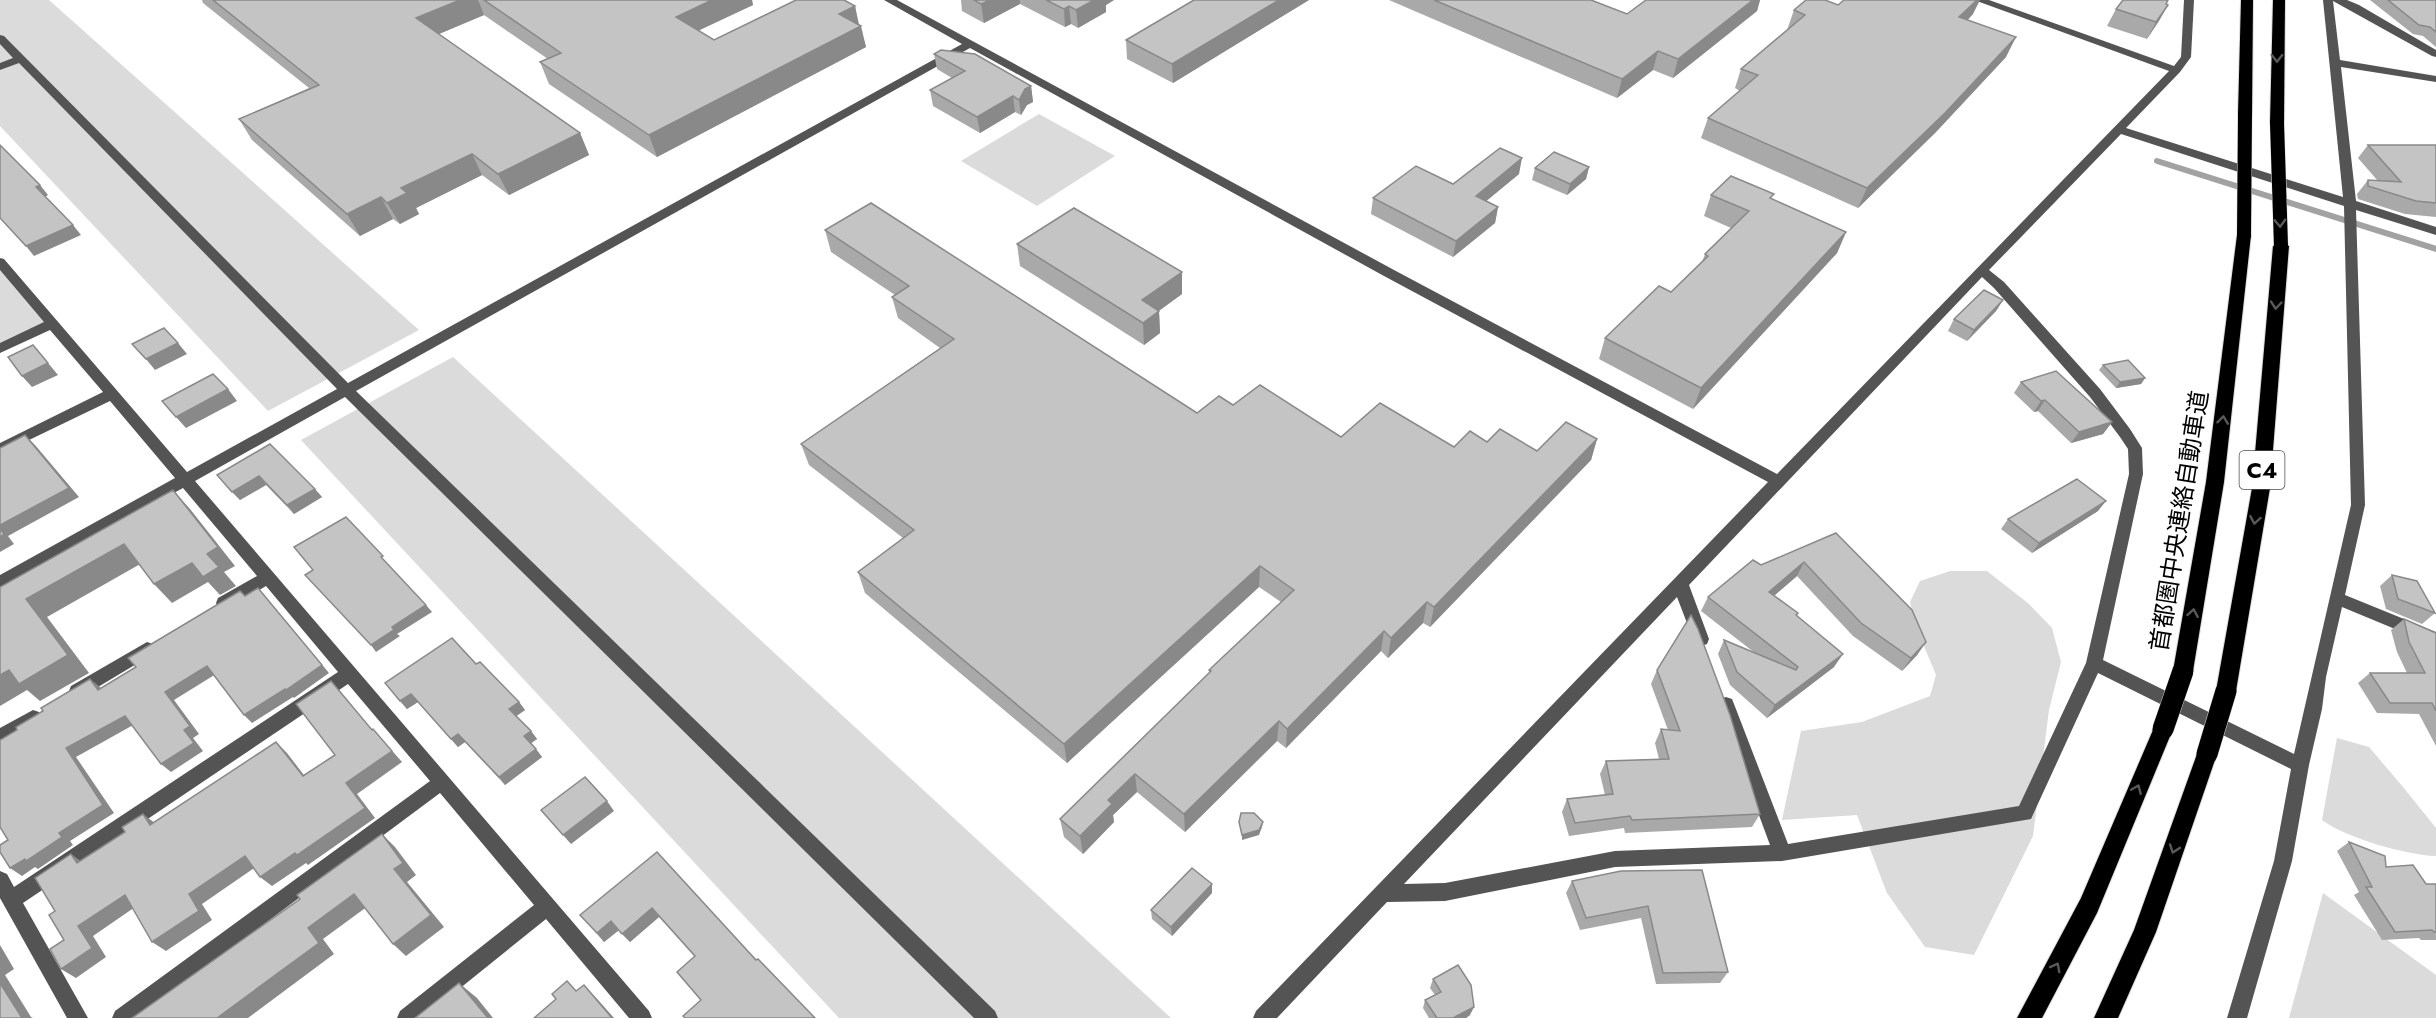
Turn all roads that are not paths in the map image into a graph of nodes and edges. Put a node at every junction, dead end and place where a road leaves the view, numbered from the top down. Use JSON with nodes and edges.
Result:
{"nodes":[{"id":1,"x":889,"y":0,"type":"edge"},
{"id":2,"x":1979,"y":0,"type":"edge"},
{"id":3,"x":2189,"y":0,"type":"edge"},
{"id":4,"x":2247,"y":0,"type":"edge"},
{"id":5,"x":2278,"y":0,"type":"edge"},
{"id":6,"x":2328,"y":0,"type":"edge"},
{"id":7,"x":2338,"y":0,"type":"edge"},
{"id":8,"x":0,"y":38,"type":"edge"},
{"id":9,"x":970,"y":44,"type":"junction"},
{"id":10,"x":2436,"y":54,"type":"edge"},
{"id":11,"x":20,"y":59,"type":"junction"},
{"id":12,"x":2333,"y":62,"type":"junction"},
{"id":13,"x":0,"y":67,"type":"edge"},
{"id":14,"x":2176,"y":70,"type":"junction"},
{"id":15,"x":2436,"y":79,"type":"edge"},
{"id":16,"x":2118,"y":129,"type":"junction"},
{"id":17,"x":2350,"y":203,"type":"junction"},
{"id":18,"x":2436,"y":231,"type":"edge"},
{"id":19,"x":0,"y":261,"type":"edge"},
{"id":20,"x":1981,"y":270,"type":"junction"},
{"id":21,"x":52,"y":324,"type":"junction"},
{"id":22,"x":0,"y":348,"type":"edge"},
{"id":23,"x":348,"y":391,"type":"junction"},
{"id":24,"x":111,"y":393,"type":"junction"},
{"id":25,"x":0,"y":449,"type":"edge"},
{"id":26,"x":185,"y":481,"type":"junction"},
{"id":27,"x":1778,"y":481,"type":"junction"},
{"id":28,"x":267,"y":578,"type":"junction"},
{"id":29,"x":0,"y":582,"type":"edge"},
{"id":30,"x":1680,"y":583,"type":"junction"},
{"id":31,"x":2337,"y":598,"type":"junction"},
{"id":32,"x":206,"y":614,"type":"edge"},
{"id":33,"x":164,"y":639,"type":"edge"},
{"id":34,"x":2436,"y":639,"type":"edge"},
{"id":35,"x":1708,"y":659,"type":"edge"},
{"id":36,"x":2094,"y":663,"type":"junction"},
{"id":37,"x":349,"y":674,"type":"junction"},
{"id":38,"x":1721,"y":691,"type":"edge"},
{"id":39,"x":0,"y":737,"type":"edge"},
{"id":40,"x":2300,"y":765,"type":"junction"},
{"id":41,"x":441,"y":782,"type":"junction"},
{"id":42,"x":1782,"y":853,"type":"junction"},
{"id":43,"x":0,"y":880,"type":"edge"},
{"id":44,"x":1383,"y":893,"type":"junction"},
{"id":45,"x":11,"y":900,"type":"junction"},
{"id":46,"x":547,"y":906,"type":"junction"},
{"id":47,"x":78,"y":1018,"type":"edge"},
{"id":48,"x":122,"y":1018,"type":"edge"},
{"id":49,"x":407,"y":1018,"type":"edge"},
{"id":50,"x":642,"y":1018,"type":"edge"},
{"id":51,"x":988,"y":1018,"type":"edge"},
{"id":52,"x":1263,"y":1018,"type":"edge"},
{"id":53,"x":2029,"y":1018,"type":"edge"},
{"id":54,"x":2106,"y":1018,"type":"edge"},
{"id":55,"x":2237,"y":1018,"type":"edge"}],
"edges":[{"from":1,"to":9,"type":"street"},
{"from":2,"to":14,"type":"street"},
{"from":3,"to":14,"type":"street"},
{"from":53,"to":4,"type":"highway","name":"首都圏中央連絡自動車道","number":"C4","one_way":true,"bridge":true},
{"from":5,"to":54,"type":"highway","number":"C4","one_way":true,"bridge":true},
{"from":6,"to":12,"type":"street"},
{"from":7,"to":10,"type":"street"},
{"from":8,"to":11,"type":"street"},
{"from":9,"to":23,"type":"street"},
{"from":9,"to":27,"type":"street"},
{"from":11,"to":13,"type":"street"},
{"from":11,"to":23,"type":"street"},
{"from":12,"to":15,"type":"street"},
{"from":12,"to":17,"type":"street"},
{"from":14,"to":16,"type":"street"},
{"from":16,"to":17,"type":"street"},
{"from":16,"to":20,"type":"street"},
{"from":17,"to":18,"type":"street"},
{"from":17,"to":31,"type":"street"},
{"from":19,"to":21,"type":"street"},
{"from":20,"to":27,"type":"street"},
{"from":20,"to":36,"type":"street"},
{"from":21,"to":22,"type":"street"},
{"from":21,"to":24,"type":"street"},
{"from":23,"to":26,"type":"street"},
{"from":23,"to":51,"type":"street"},
{"from":24,"to":25,"type":"street"},
{"from":24,"to":26,"type":"street"},
{"from":26,"to":28,"type":"street"},
{"from":26,"to":29,"type":"street"},
{"from":27,"to":30,"type":"street"},
{"from":28,"to":32,"type":"street"},
{"from":28,"to":37,"type":"street"},
{"from":30,"to":35,"type":"street"},
{"from":30,"to":44,"type":"street"},
{"from":31,"to":34,"type":"street"},
{"from":31,"to":40,"type":"street"},
{"from":33,"to":39,"type":"street"},
{"from":36,"to":40,"type":"street"},
{"from":36,"to":42,"type":"street"},
{"from":37,"to":41,"type":"street"},
{"from":37,"to":45,"type":"street"},
{"from":38,"to":42,"type":"street"},
{"from":40,"to":55,"type":"street"},
{"from":41,"to":46,"type":"street"},
{"from":41,"to":48,"type":"street"},
{"from":42,"to":44,"type":"street"},
{"from":43,"to":45,"type":"street"},
{"from":44,"to":52,"type":"street"},
{"from":45,"to":47,"type":"street"},
{"from":46,"to":49,"type":"street"},
{"from":46,"to":50,"type":"street"}]}
